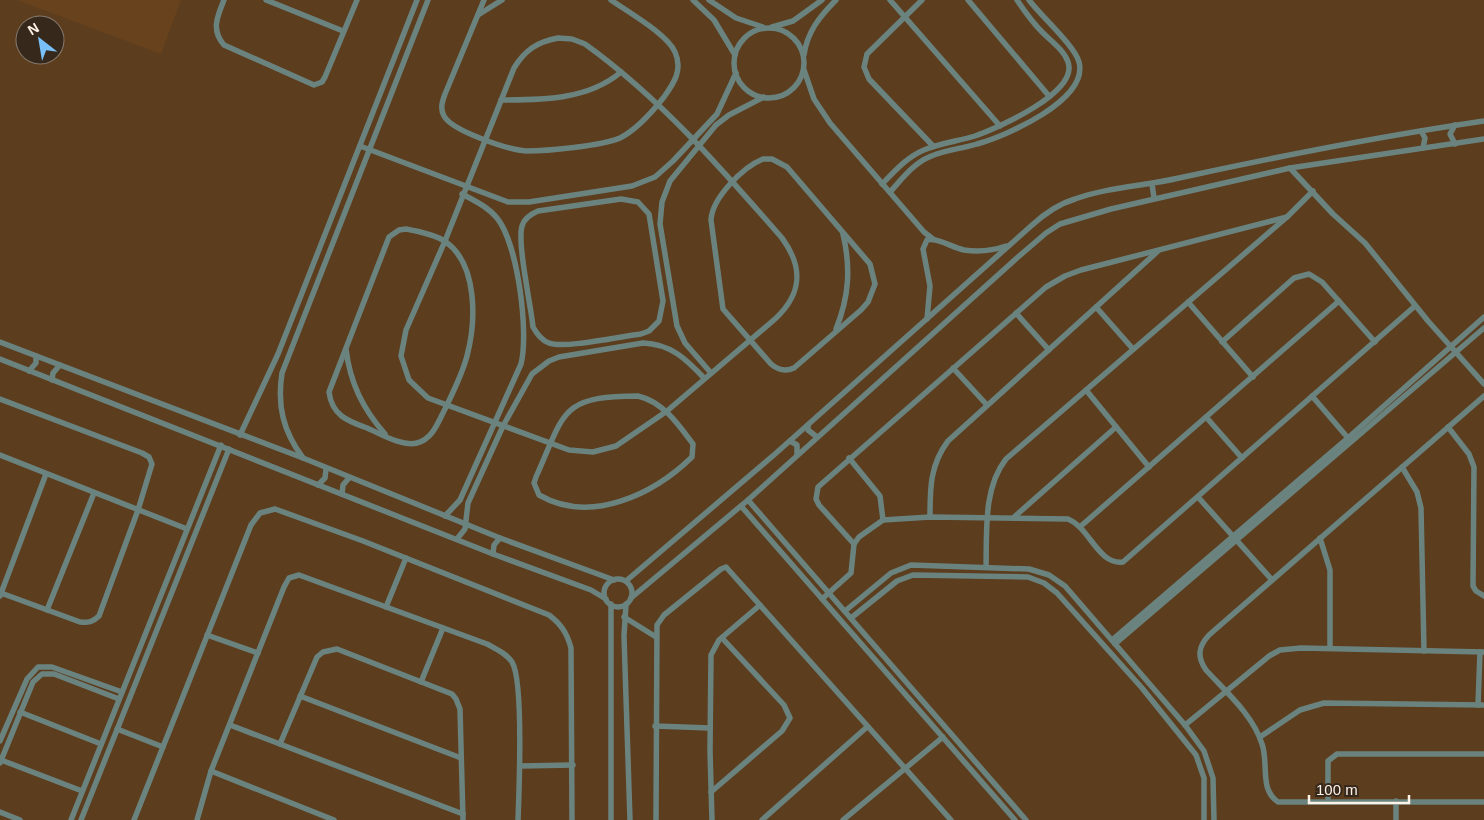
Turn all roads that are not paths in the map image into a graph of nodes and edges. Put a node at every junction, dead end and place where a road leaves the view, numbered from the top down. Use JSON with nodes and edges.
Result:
{"nodes":[{"id":1,"x":224,"y":0,"type":"edge"},
{"id":2,"x":266,"y":0,"type":"edge"},
{"id":3,"x":356,"y":0,"type":"edge"},
{"id":4,"x":417,"y":0,"type":"edge"},
{"id":5,"x":428,"y":0,"type":"edge"},
{"id":6,"x":484,"y":0,"type":"edge"},
{"id":7,"x":502,"y":0,"type":"edge"},
{"id":8,"x":611,"y":0,"type":"edge"},
{"id":9,"x":693,"y":0,"type":"edge"},
{"id":10,"x":709,"y":0,"type":"edge"},
{"id":11,"x":822,"y":0,"type":"edge"},
{"id":12,"x":836,"y":0,"type":"edge"},
{"id":13,"x":890,"y":0,"type":"edge"},
{"id":14,"x":922,"y":0,"type":"edge"},
{"id":15,"x":968,"y":0,"type":"edge"},
{"id":16,"x":1017,"y":0,"type":"edge"},
{"id":17,"x":1029,"y":0,"type":"edge"},
{"id":18,"x":478,"y":15,"type":"junction"},
{"id":19,"x":905,"y":17,"type":"junction"},
{"id":20,"x":768,"y":28,"type":"junction"},
{"id":21,"x":343,"y":31,"type":"junction"},
{"id":22,"x":735,"y":55,"type":"junction"},
{"id":23,"x":804,"y":55,"type":"junction"},
{"id":24,"x":804,"y":70,"type":"junction"},
{"id":25,"x":621,"y":72,"type":"junction"},
{"id":26,"x":736,"y":73,"type":"junction"},
{"id":27,"x":1049,"y":96,"type":"junction"},
{"id":28,"x":764,"y":97,"type":"junction"},
{"id":29,"x":501,"y":100,"type":"junction"},
{"id":30,"x":658,"y":105,"type":"junction"},
{"id":31,"x":1484,"y":121,"type":"edge"},
{"id":32,"x":1456,"y":125,"type":"junction"},
{"id":33,"x":1000,"y":126,"type":"junction"},
{"id":34,"x":1421,"y":131,"type":"junction"},
{"id":35,"x":485,"y":139,"type":"junction"},
{"id":36,"x":693,"y":139,"type":"junction"},
{"id":37,"x":1484,"y":139,"type":"edge"},
{"id":38,"x":1455,"y":144,"type":"junction"},
{"id":39,"x":699,"y":145,"type":"junction"},
{"id":40,"x":360,"y":146,"type":"junction"},
{"id":41,"x":933,"y":146,"type":"junction"},
{"id":42,"x":1423,"y":148,"type":"junction"},
{"id":43,"x":370,"y":150,"type":"junction"},
{"id":44,"x":1290,"y":168,"type":"junction"},
{"id":45,"x":733,"y":182,"type":"junction"},
{"id":46,"x":882,"y":184,"type":"junction"},
{"id":47,"x":1152,"y":184,"type":"junction"},
{"id":48,"x":465,"y":187,"type":"junction"},
{"id":49,"x":1313,"y":191,"type":"junction"},
{"id":50,"x":890,"y":192,"type":"junction"},
{"id":51,"x":462,"y":194,"type":"junction"},
{"id":52,"x":1154,"y":198,"type":"junction"},
{"id":53,"x":529,"y":202,"type":"junction"},
{"id":54,"x":531,"y":213,"type":"junction"},
{"id":55,"x":660,"y":213,"type":"junction"},
{"id":56,"x":649,"y":214,"type":"junction"},
{"id":57,"x":1287,"y":217,"type":"junction"},
{"id":58,"x":843,"y":233,"type":"junction"},
{"id":59,"x":933,"y":239,"type":"junction"},
{"id":60,"x":445,"y":241,"type":"junction"},
{"id":61,"x":1008,"y":246,"type":"junction"},
{"id":62,"x":1160,"y":249,"type":"junction"},
{"id":63,"x":674,"y":300,"type":"junction"},
{"id":64,"x":663,"y":301,"type":"junction"},
{"id":65,"x":1339,"y":301,"type":"junction"},
{"id":66,"x":1188,"y":302,"type":"junction"},
{"id":67,"x":1096,"y":306,"type":"junction"},
{"id":68,"x":1415,"y":306,"type":"junction"},
{"id":69,"x":1016,"y":313,"type":"junction"},
{"id":70,"x":1484,"y":317,"type":"edge"},
{"id":71,"x":927,"y":319,"type":"junction"},
{"id":72,"x":1484,"y":328,"type":"edge"},
{"id":73,"x":835,"y":331,"type":"junction"},
{"id":74,"x":641,"y":334,"type":"junction"},
{"id":75,"x":748,"y":340,"type":"junction"},
{"id":76,"x":0,"y":342,"type":"edge"},
{"id":77,"x":1222,"y":342,"type":"junction"},
{"id":78,"x":1375,"y":342,"type":"junction"},
{"id":79,"x":643,"y":343,"type":"junction"},
{"id":80,"x":557,"y":345,"type":"junction"},
{"id":81,"x":1450,"y":346,"type":"junction"},
{"id":82,"x":346,"y":347,"type":"junction"},
{"id":83,"x":1133,"y":349,"type":"junction"},
{"id":84,"x":1049,"y":350,"type":"junction"},
{"id":85,"x":1456,"y":352,"type":"junction"},
{"id":86,"x":36,"y":356,"type":"junction"},
{"id":87,"x":559,"y":357,"type":"junction"},
{"id":88,"x":0,"y":360,"type":"edge"},
{"id":89,"x":60,"y":365,"type":"junction"},
{"id":90,"x":953,"y":368,"type":"junction"},
{"id":91,"x":29,"y":371,"type":"junction"},
{"id":92,"x":710,"y":372,"type":"junction"},
{"id":93,"x":1253,"y":377,"type":"junction"},
{"id":94,"x":704,"y":378,"type":"junction"},
{"id":95,"x":52,"y":380,"type":"junction"},
{"id":96,"x":1484,"y":384,"type":"edge"},
{"id":97,"x":1086,"y":390,"type":"junction"},
{"id":98,"x":1312,"y":396,"type":"junction"},
{"id":99,"x":1484,"y":396,"type":"edge"},
{"id":100,"x":0,"y":399,"type":"edge"},
{"id":101,"x":447,"y":405,"type":"junction"},
{"id":102,"x":987,"y":405,"type":"junction"},
{"id":103,"x":667,"y":411,"type":"junction"},
{"id":104,"x":1206,"y":417,"type":"junction"},
{"id":105,"x":495,"y":422,"type":"junction"},
{"id":106,"x":808,"y":425,"type":"junction"},
{"id":107,"x":503,"y":426,"type":"junction"},
{"id":108,"x":1116,"y":427,"type":"junction"},
{"id":109,"x":1448,"y":427,"type":"junction"},
{"id":110,"x":240,"y":435,"type":"junction"},
{"id":111,"x":386,"y":436,"type":"junction"},
{"id":112,"x":818,"y":437,"type":"junction"},
{"id":113,"x":1348,"y":438,"type":"junction"},
{"id":114,"x":790,"y":441,"type":"junction"},
{"id":115,"x":551,"y":443,"type":"junction"},
{"id":116,"x":221,"y":446,"type":"junction"},
{"id":117,"x":229,"y":448,"type":"junction"},
{"id":118,"x":0,"y":455,"type":"edge"},
{"id":119,"x":797,"y":455,"type":"junction"},
{"id":120,"x":303,"y":458,"type":"junction"},
{"id":121,"x":849,"y":458,"type":"junction"},
{"id":122,"x":1242,"y":458,"type":"junction"},
{"id":123,"x":1149,"y":467,"type":"junction"},
{"id":124,"x":1402,"y":467,"type":"junction"},
{"id":125,"x":326,"y":469,"type":"junction"},
{"id":126,"x":46,"y":474,"type":"junction"},
{"id":127,"x":207,"y":478,"type":"junction"},
{"id":128,"x":349,"y":478,"type":"junction"},
{"id":129,"x":216,"y":482,"type":"junction"},
{"id":130,"x":318,"y":485,"type":"junction"},
{"id":131,"x":94,"y":492,"type":"junction"},
{"id":132,"x":342,"y":494,"type":"junction"},
{"id":133,"x":1198,"y":497,"type":"junction"},
{"id":134,"x":748,"y":500,"type":"junction"},
{"id":135,"x":741,"y":506,"type":"junction"},
{"id":136,"x":138,"y":510,"type":"junction"},
{"id":137,"x":445,"y":516,"type":"junction"},
{"id":138,"x":930,"y":516,"type":"junction"},
{"id":139,"x":987,"y":518,"type":"junction"},
{"id":140,"x":1013,"y":518,"type":"junction"},
{"id":141,"x":883,"y":520,"type":"junction"},
{"id":142,"x":466,"y":524,"type":"junction"},
{"id":143,"x":1081,"y":526,"type":"junction"},
{"id":144,"x":187,"y":530,"type":"junction"},
{"id":145,"x":500,"y":538,"type":"junction"},
{"id":146,"x":1234,"y":538,"type":"junction"},
{"id":147,"x":1320,"y":538,"type":"junction"},
{"id":148,"x":457,"y":539,"type":"junction"},
{"id":149,"x":854,"y":544,"type":"junction"},
{"id":150,"x":493,"y":554,"type":"junction"},
{"id":151,"x":406,"y":558,"type":"junction"},
{"id":152,"x":986,"y":567,"type":"junction"},
{"id":153,"x":1030,"y":569,"type":"junction"},
{"id":154,"x":1028,"y":578,"type":"junction"},
{"id":155,"x":614,"y":580,"type":"junction"},
{"id":156,"x":1272,"y":580,"type":"junction"},
{"id":157,"x":626,"y":581,"type":"junction"},
{"id":158,"x":829,"y":593,"type":"junction"},
{"id":159,"x":1,"y":594,"type":"edge"},
{"id":160,"x":1484,"y":596,"type":"edge"},
{"id":161,"x":631,"y":598,"type":"junction"},
{"id":162,"x":606,"y":599,"type":"junction"},
{"id":163,"x":822,"y":599,"type":"junction"},
{"id":164,"x":611,"y":604,"type":"junction"},
{"id":165,"x":626,"y":604,"type":"junction"},
{"id":166,"x":760,"y":605,"type":"junction"},
{"id":167,"x":386,"y":607,"type":"junction"},
{"id":168,"x":47,"y":610,"type":"junction"},
{"id":169,"x":845,"y":611,"type":"junction"},
{"id":170,"x":624,"y":617,"type":"junction"},
{"id":171,"x":851,"y":618,"type":"junction"},
{"id":172,"x":443,"y":628,"type":"junction"},
{"id":173,"x":207,"y":635,"type":"junction"},
{"id":174,"x":656,"y":638,"type":"junction"},
{"id":175,"x":722,"y":638,"type":"junction"},
{"id":176,"x":1114,"y":642,"type":"junction"},
{"id":177,"x":1330,"y":648,"type":"junction"},
{"id":178,"x":1424,"y":651,"type":"junction"},
{"id":179,"x":1482,"y":652,"type":"edge"},
{"id":180,"x":258,"y":653,"type":"junction"},
{"id":181,"x":136,"y":656,"type":"junction"},
{"id":182,"x":145,"y":660,"type":"junction"},
{"id":183,"x":420,"y":682,"type":"junction"},
{"id":184,"x":1149,"y":682,"type":"junction"},
{"id":185,"x":1142,"y":688,"type":"junction"},
{"id":186,"x":1225,"y":691,"type":"junction"},
{"id":187,"x":122,"y":692,"type":"junction"},
{"id":188,"x":300,"y":696,"type":"junction"},
{"id":189,"x":120,"y":699,"type":"junction"},
{"id":190,"x":1481,"y":705,"type":"edge"},
{"id":191,"x":20,"y":712,"type":"junction"},
{"id":192,"x":230,"y":725,"type":"junction"},
{"id":193,"x":1185,"y":725,"type":"junction"},
{"id":194,"x":655,"y":726,"type":"junction"},
{"id":195,"x":867,"y":726,"type":"junction"},
{"id":196,"x":710,"y":728,"type":"junction"},
{"id":197,"x":117,"y":729,"type":"junction"},
{"id":198,"x":943,"y":737,"type":"junction"},
{"id":199,"x":1260,"y":737,"type":"junction"},
{"id":200,"x":1,"y":738,"type":"edge"},
{"id":201,"x":101,"y":744,"type":"junction"},
{"id":202,"x":280,"y":744,"type":"junction"},
{"id":203,"x":163,"y":748,"type":"junction"},
{"id":204,"x":1484,"y":754,"type":"edge"},
{"id":205,"x":461,"y":758,"type":"junction"},
{"id":206,"x":1,"y":762,"type":"edge"},
{"id":207,"x":573,"y":765,"type":"junction"},
{"id":208,"x":520,"y":766,"type":"junction"},
{"id":209,"x":904,"y":769,"type":"junction"},
{"id":210,"x":211,"y":771,"type":"junction"},
{"id":211,"x":82,"y":791,"type":"junction"},
{"id":212,"x":711,"y":792,"type":"junction"},
{"id":213,"x":1396,"y":801,"type":"junction"},
{"id":214,"x":1328,"y":802,"type":"junction"},
{"id":215,"x":1484,"y":802,"type":"edge"},
{"id":216,"x":0,"y":812,"type":"edge"},
{"id":217,"x":463,"y":817,"type":"edge"},
{"id":218,"x":949,"y":818,"type":"edge"},
{"id":219,"x":1023,"y":819,"type":"edge"},
{"id":220,"x":20,"y":820,"type":"edge"},
{"id":221,"x":71,"y":820,"type":"edge"},
{"id":222,"x":81,"y":820,"type":"edge"},
{"id":223,"x":134,"y":820,"type":"edge"},
{"id":224,"x":196,"y":820,"type":"edge"},
{"id":225,"x":333,"y":820,"type":"edge"},
{"id":226,"x":518,"y":820,"type":"edge"},
{"id":227,"x":572,"y":820,"type":"edge"},
{"id":228,"x":611,"y":820,"type":"edge"},
{"id":229,"x":630,"y":820,"type":"edge"},
{"id":230,"x":656,"y":820,"type":"edge"},
{"id":231,"x":712,"y":820,"type":"edge"},
{"id":232,"x":762,"y":820,"type":"edge"},
{"id":233,"x":844,"y":820,"type":"edge"},
{"id":234,"x":941,"y":820,"type":"edge"},
{"id":235,"x":1015,"y":820,"type":"edge"},
{"id":236,"x":1204,"y":820,"type":"edge"},
{"id":237,"x":1214,"y":820,"type":"edge"},
{"id":238,"x":1396,"y":820,"type":"edge"}],
"edges":[{"from":1,"to":21,"type":"street"},
{"from":2,"to":21,"type":"street"},
{"from":3,"to":21,"type":"street"},
{"from":4,"to":40,"type":"street"},
{"from":5,"to":43,"type":"street"},
{"from":6,"to":18,"type":"street"},
{"from":7,"to":18,"type":"street"},
{"from":8,"to":30,"type":"street"},
{"from":9,"to":22,"type":"street"},
{"from":10,"to":20,"type":"street"},
{"from":11,"to":20,"type":"street"},
{"from":12,"to":23,"type":"street"},
{"from":13,"to":19,"type":"street"},
{"from":14,"to":19,"type":"street"},
{"from":15,"to":27,"type":"street"},
{"from":16,"to":27,"type":"street"},
{"from":17,"to":50,"type":"street"},
{"from":18,"to":35,"type":"street"},
{"from":19,"to":33,"type":"street"},
{"from":19,"to":41,"type":"street"},
{"from":20,"to":22,"type":"street"},
{"from":20,"to":23,"type":"street"},
{"from":22,"to":26,"type":"street"},
{"from":23,"to":24,"type":"street"},
{"from":24,"to":28,"type":"street"},
{"from":24,"to":46,"type":"street"},
{"from":25,"to":29,"type":"street"},
{"from":25,"to":29,"type":"street"},
{"from":25,"to":30,"type":"street"},
{"from":26,"to":28,"type":"street"},
{"from":26,"to":36,"type":"street"},
{"from":27,"to":33,"type":"street"},
{"from":28,"to":39,"type":"street"},
{"from":29,"to":35,"type":"street"},
{"from":30,"to":35,"type":"street"},
{"from":30,"to":36,"type":"street"},
{"from":31,"to":32,"type":"street"},
{"from":32,"to":34,"type":"street"},
{"from":32,"to":38,"type":"street"},
{"from":33,"to":41,"type":"street"},
{"from":34,"to":42,"type":"street"},
{"from":34,"to":47,"type":"street"},
{"from":35,"to":48,"type":"street"},
{"from":36,"to":39,"type":"street"},
{"from":36,"to":53,"type":"street"},
{"from":37,"to":38,"type":"street"},
{"from":38,"to":42,"type":"street"},
{"from":39,"to":45,"type":"street"},
{"from":39,"to":55,"type":"street"},
{"from":40,"to":43,"type":"street"},
{"from":40,"to":110,"type":"street"},
{"from":41,"to":46,"type":"street"},
{"from":42,"to":44,"type":"street"},
{"from":43,"to":48,"type":"street"},
{"from":43,"to":120,"type":"street"},
{"from":44,"to":49,"type":"street"},
{"from":44,"to":52,"type":"street"},
{"from":45,"to":58,"type":"street"},
{"from":45,"to":75,"type":"street"},
{"from":45,"to":75,"type":"street"},
{"from":46,"to":50,"type":"street"},
{"from":47,"to":52,"type":"street"},
{"from":47,"to":61,"type":"street"},
{"from":48,"to":51,"type":"street"},
{"from":48,"to":53,"type":"street"},
{"from":49,"to":57,"type":"street"},
{"from":49,"to":68,"type":"street"},
{"from":50,"to":59,"type":"street"},
{"from":51,"to":60,"type":"street"},
{"from":51,"to":105,"type":"street"},
{"from":52,"to":112,"type":"street"},
{"from":53,"to":54,"type":"street"},
{"from":54,"to":56,"type":"street"},
{"from":54,"to":80,"type":"street"},
{"from":55,"to":56,"type":"street"},
{"from":55,"to":63,"type":"street"},
{"from":56,"to":64,"type":"street"},
{"from":57,"to":62,"type":"street"},
{"from":57,"to":66,"type":"street"},
{"from":58,"to":73,"type":"street"},
{"from":58,"to":73,"type":"street"},
{"from":59,"to":61,"type":"street"},
{"from":59,"to":71,"type":"street"},
{"from":60,"to":82,"type":"street"},
{"from":60,"to":101,"type":"street"},
{"from":60,"to":101,"type":"street"},
{"from":61,"to":71,"type":"street"},
{"from":62,"to":67,"type":"street"},
{"from":62,"to":69,"type":"street"},
{"from":63,"to":64,"type":"street"},
{"from":63,"to":92,"type":"street"},
{"from":64,"to":74,"type":"street"},
{"from":65,"to":77,"type":"street"},
{"from":65,"to":78,"type":"street"},
{"from":65,"to":93,"type":"street"},
{"from":66,"to":77,"type":"street"},
{"from":66,"to":83,"type":"street"},
{"from":67,"to":83,"type":"street"},
{"from":67,"to":84,"type":"street"},
{"from":68,"to":78,"type":"street"},
{"from":68,"to":81,"type":"street"},
{"from":69,"to":84,"type":"street"},
{"from":69,"to":90,"type":"street"},
{"from":70,"to":81,"type":"street"},
{"from":71,"to":106,"type":"street"},
{"from":72,"to":85,"type":"street"},
{"from":73,"to":75,"type":"street"},
{"from":74,"to":79,"type":"street"},
{"from":74,"to":80,"type":"street"},
{"from":75,"to":92,"type":"street"},
{"from":76,"to":86,"type":"street"},
{"from":77,"to":93,"type":"street"},
{"from":78,"to":98,"type":"street"},
{"from":79,"to":87,"type":"street"},
{"from":79,"to":94,"type":"street"},
{"from":80,"to":87,"type":"street"},
{"from":81,"to":85,"type":"street"},
{"from":81,"to":113,"type":"street"},
{"from":82,"to":111,"type":"street"},
{"from":82,"to":111,"type":"street"},
{"from":83,"to":97,"type":"street"},
{"from":84,"to":102,"type":"street"},
{"from":85,"to":96,"type":"street"},
{"from":85,"to":146,"type":"street"},
{"from":86,"to":89,"type":"street"},
{"from":86,"to":91,"type":"street"},
{"from":87,"to":107,"type":"street"},
{"from":88,"to":91,"type":"street"},
{"from":89,"to":95,"type":"street"},
{"from":89,"to":110,"type":"street"},
{"from":90,"to":102,"type":"street"},
{"from":90,"to":121,"type":"street"},
{"from":91,"to":95,"type":"street"},
{"from":92,"to":94,"type":"street"},
{"from":93,"to":104,"type":"street"},
{"from":94,"to":103,"type":"street"},
{"from":95,"to":116,"type":"street"},
{"from":97,"to":108,"type":"street"},
{"from":97,"to":139,"type":"street"},
{"from":98,"to":113,"type":"street"},
{"from":98,"to":122,"type":"street"},
{"from":99,"to":109,"type":"street"},
{"from":100,"to":136,"type":"street"},
{"from":101,"to":105,"type":"street"},
{"from":101,"to":111,"type":"street"},
{"from":102,"to":138,"type":"street"},
{"from":103,"to":115,"type":"street"},
{"from":103,"to":115,"type":"street"},
{"from":103,"to":115,"type":"street"},
{"from":104,"to":122,"type":"street"},
{"from":104,"to":123,"type":"street"},
{"from":105,"to":107,"type":"street"},
{"from":105,"to":137,"type":"street"},
{"from":106,"to":112,"type":"street"},
{"from":106,"to":114,"type":"street"},
{"from":107,"to":115,"type":"street"},
{"from":107,"to":142,"type":"street"},
{"from":108,"to":123,"type":"street"},
{"from":108,"to":140,"type":"street"},
{"from":109,"to":124,"type":"street"},
{"from":109,"to":160,"type":"street"},
{"from":110,"to":120,"type":"street"},
{"from":112,"to":119,"type":"street"},
{"from":113,"to":146,"type":"street"},
{"from":114,"to":119,"type":"street"},
{"from":114,"to":157,"type":"street"},
{"from":116,"to":117,"type":"street"},
{"from":116,"to":127,"type":"street"},
{"from":117,"to":129,"type":"street"},
{"from":117,"to":130,"type":"street"},
{"from":118,"to":126,"type":"street"},
{"from":119,"to":134,"type":"street"},
{"from":120,"to":125,"type":"street"},
{"from":121,"to":141,"type":"street"},
{"from":121,"to":149,"type":"street"},
{"from":122,"to":133,"type":"street"},
{"from":123,"to":143,"type":"street"},
{"from":124,"to":147,"type":"street"},
{"from":124,"to":178,"type":"street"},
{"from":125,"to":128,"type":"street"},
{"from":125,"to":130,"type":"street"},
{"from":126,"to":131,"type":"street"},
{"from":126,"to":159,"type":"street"},
{"from":127,"to":129,"type":"street"},
{"from":127,"to":144,"type":"street"},
{"from":128,"to":132,"type":"street"},
{"from":128,"to":137,"type":"street"},
{"from":129,"to":182,"type":"street"},
{"from":130,"to":132,"type":"street"},
{"from":131,"to":136,"type":"street"},
{"from":131,"to":168,"type":"street"},
{"from":132,"to":148,"type":"street"},
{"from":133,"to":143,"type":"street"},
{"from":133,"to":146,"type":"street"},
{"from":134,"to":135,"type":"street"},
{"from":134,"to":158,"type":"street"},
{"from":135,"to":161,"type":"street"},
{"from":135,"to":163,"type":"street"},
{"from":136,"to":144,"type":"street"},
{"from":136,"to":168,"type":"street"},
{"from":137,"to":142,"type":"street"},
{"from":138,"to":139,"type":"street"},
{"from":138,"to":141,"type":"street"},
{"from":139,"to":140,"type":"street"},
{"from":139,"to":152,"type":"street"},
{"from":140,"to":143,"type":"street"},
{"from":141,"to":149,"type":"street"},
{"from":142,"to":145,"type":"street"},
{"from":142,"to":148,"type":"street"},
{"from":144,"to":181,"type":"street"},
{"from":145,"to":150,"type":"street"},
{"from":145,"to":155,"type":"street"},
{"from":146,"to":156,"type":"street"},
{"from":146,"to":176,"type":"street"},
{"from":147,"to":156,"type":"street"},
{"from":147,"to":177,"type":"street"},
{"from":148,"to":150,"type":"street"},
{"from":149,"to":158,"type":"street"},
{"from":150,"to":162,"type":"street"},
{"from":151,"to":167,"type":"street"},
{"from":151,"to":173,"type":"street"},
{"from":151,"to":207,"type":"street"},
{"from":152,"to":153,"type":"street"},
{"from":152,"to":169,"type":"street"},
{"from":153,"to":154,"type":"street"},
{"from":153,"to":176,"type":"street"},
{"from":154,"to":171,"type":"street"},
{"from":154,"to":185,"type":"street"},
{"from":155,"to":157,"type":"street"},
{"from":155,"to":162,"type":"street"},
{"from":156,"to":186,"type":"street"},
{"from":157,"to":161,"type":"street"},
{"from":158,"to":163,"type":"street"},
{"from":158,"to":169,"type":"street"},
{"from":159,"to":168,"type":"street"},
{"from":161,"to":165,"type":"street"},
{"from":162,"to":164,"type":"street"},
{"from":163,"to":198,"type":"street"},
{"from":164,"to":165,"type":"street"},
{"from":164,"to":228,"type":"street"},
{"from":165,"to":170,"type":"street"},
{"from":166,"to":174,"type":"street"},
{"from":166,"to":175,"type":"street"},
{"from":166,"to":195,"type":"street"},
{"from":167,"to":172,"type":"street"},
{"from":167,"to":180,"type":"street"},
{"from":169,"to":171,"type":"street"},
{"from":170,"to":174,"type":"street"},
{"from":170,"to":229,"type":"street"},
{"from":171,"to":219,"type":"street"},
{"from":172,"to":183,"type":"street"},
{"from":172,"to":208,"type":"street"},
{"from":173,"to":180,"type":"street"},
{"from":173,"to":203,"type":"street"},
{"from":174,"to":194,"type":"street"},
{"from":175,"to":196,"type":"street"},
{"from":175,"to":212,"type":"street"},
{"from":176,"to":184,"type":"street"},
{"from":177,"to":178,"type":"street"},
{"from":177,"to":186,"type":"street"},
{"from":178,"to":179,"type":"street"},
{"from":179,"to":190,"type":"street"},
{"from":180,"to":192,"type":"street"},
{"from":181,"to":182,"type":"street"},
{"from":181,"to":187,"type":"street"},
{"from":182,"to":197,"type":"street"},
{"from":183,"to":188,"type":"street"},
{"from":183,"to":205,"type":"street"},
{"from":184,"to":185,"type":"street"},
{"from":184,"to":193,"type":"street"},
{"from":185,"to":236,"type":"street"},
{"from":186,"to":193,"type":"street"},
{"from":186,"to":199,"type":"street"},
{"from":187,"to":189,"type":"street"},
{"from":187,"to":200,"type":"street"},
{"from":188,"to":202,"type":"street"},
{"from":188,"to":205,"type":"street"},
{"from":189,"to":191,"type":"street"},
{"from":189,"to":201,"type":"street"},
{"from":190,"to":199,"type":"street"},
{"from":191,"to":201,"type":"street"},
{"from":191,"to":206,"type":"street"},
{"from":192,"to":202,"type":"street"},
{"from":192,"to":210,"type":"street"},
{"from":193,"to":237,"type":"street"},
{"from":194,"to":196,"type":"street"},
{"from":194,"to":230,"type":"street"},
{"from":195,"to":209,"type":"street"},
{"from":195,"to":232,"type":"street"},
{"from":196,"to":212,"type":"street"},
{"from":197,"to":203,"type":"street"},
{"from":197,"to":222,"type":"street"},
{"from":198,"to":209,"type":"street"},
{"from":198,"to":235,"type":"street"},
{"from":199,"to":214,"type":"street"},
{"from":201,"to":211,"type":"street"},
{"from":202,"to":217,"type":"street"},
{"from":203,"to":223,"type":"street"},
{"from":204,"to":214,"type":"street"},
{"from":205,"to":217,"type":"street"},
{"from":206,"to":211,"type":"street"},
{"from":207,"to":208,"type":"street"},
{"from":207,"to":227,"type":"street"},
{"from":208,"to":226,"type":"street"},
{"from":209,"to":218,"type":"street"},
{"from":209,"to":233,"type":"street"},
{"from":210,"to":224,"type":"street"},
{"from":210,"to":225,"type":"street"},
{"from":211,"to":221,"type":"street"},
{"from":212,"to":231,"type":"street"},
{"from":213,"to":214,"type":"street"},
{"from":213,"to":215,"type":"street"},
{"from":213,"to":238,"type":"street"},
{"from":216,"to":220,"type":"street"},
{"from":218,"to":234,"type":"street"}]}
